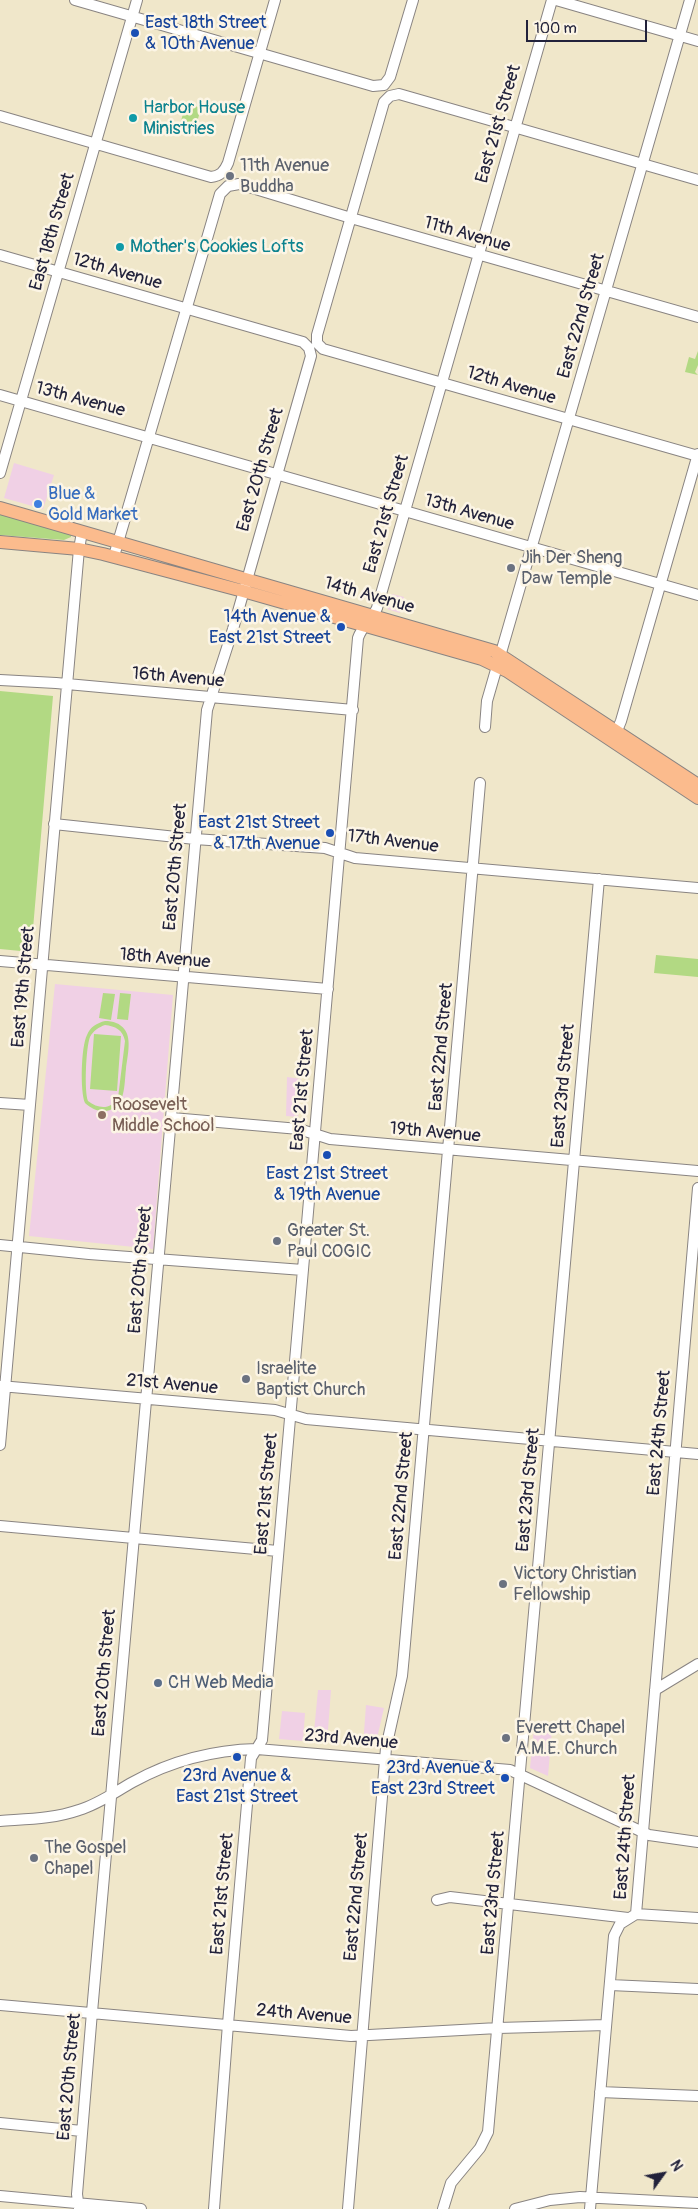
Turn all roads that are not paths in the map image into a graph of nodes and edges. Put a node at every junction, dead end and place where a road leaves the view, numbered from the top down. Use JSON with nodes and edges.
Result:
{"nodes":[{"id":1,"x":75,"y":0,"type":"edge"},
{"id":2,"x":137,"y":0,"type":"edge"},
{"id":3,"x":275,"y":0,"type":"edge"},
{"id":4,"x":414,"y":0,"type":"edge"},
{"id":5,"x":554,"y":0,"type":"edge"},
{"id":6,"x":690,"y":0,"type":"edge"},
{"id":7,"x":132,"y":16,"type":"junction"},
{"id":8,"x":680,"y":36,"type":"junction"},
{"id":9,"x":698,"y":41,"type":"edge"},
{"id":10,"x":259,"y":54,"type":"junction"},
{"id":11,"x":0,"y":116,"type":"edge"},
{"id":12,"x":516,"y":127,"type":"junction"},
{"id":13,"x":95,"y":144,"type":"junction"},
{"id":14,"x":643,"y":164,"type":"junction"},
{"id":15,"x":698,"y":180,"type":"edge"},
{"id":16,"x":351,"y":218,"type":"junction"},
{"id":17,"x":0,"y":255,"type":"edge"},
{"id":18,"x":478,"y":255,"type":"junction"},
{"id":19,"x":58,"y":272,"type":"junction"},
{"id":20,"x":606,"y":291,"type":"junction"},
{"id":21,"x":186,"y":308,"type":"junction"},
{"id":22,"x":698,"y":318,"type":"edge"},
{"id":23,"x":313,"y":346,"type":"junction"},
{"id":24,"x":442,"y":383,"type":"junction"},
{"id":25,"x":0,"y":395,"type":"edge"},
{"id":26,"x":20,"y":400,"type":"junction"},
{"id":27,"x":569,"y":420,"type":"junction"},
{"id":28,"x":149,"y":436,"type":"junction"},
{"id":29,"x":698,"y":455,"type":"edge"},
{"id":30,"x":0,"y":473,"type":"edge"},
{"id":31,"x":277,"y":474,"type":"junction"},
{"id":32,"x":0,"y":508,"type":"edge"},
{"id":33,"x":404,"y":511,"type":"junction"},
{"id":34,"x":82,"y":532,"type":"junction"},
{"id":35,"x":0,"y":542,"type":"edge"},
{"id":36,"x":118,"y":543,"type":"junction"},
{"id":37,"x":533,"y":548,"type":"junction"},
{"id":38,"x":79,"y":549,"type":"junction"},
{"id":39,"x":114,"y":556,"type":"junction"},
{"id":40,"x":661,"y":584,"type":"junction"},
{"id":41,"x":245,"y":585,"type":"junction"},
{"id":42,"x":698,"y":595,"type":"edge"},
{"id":43,"x":374,"y":616,"type":"junction"},
{"id":44,"x":365,"y":626,"type":"junction"},
{"id":45,"x":500,"y":661,"type":"junction"},
{"id":46,"x":0,"y":680,"type":"edge"},
{"id":47,"x":67,"y":684,"type":"junction"},
{"id":48,"x":212,"y":698,"type":"junction"},
{"id":49,"x":353,"y":710,"type":"junction"},
{"id":50,"x":484,"y":728,"type":"dead end"},
{"id":51,"x":615,"y":736,"type":"junction"},
{"id":52,"x":480,"y":784,"type":"dead end"},
{"id":53,"x":698,"y":785,"type":"edge"},
{"id":54,"x":698,"y":798,"type":"edge"},
{"id":55,"x":54,"y":824,"type":"junction"},
{"id":56,"x":196,"y":839,"type":"junction"},
{"id":57,"x":340,"y":853,"type":"junction"},
{"id":58,"x":473,"y":868,"type":"junction"},
{"id":59,"x":599,"y":879,"type":"junction"},
{"id":60,"x":698,"y":888,"type":"edge"},
{"id":61,"x":0,"y":961,"type":"edge"},
{"id":62,"x":42,"y":964,"type":"junction"},
{"id":63,"x":183,"y":977,"type":"junction"},
{"id":64,"x":328,"y":989,"type":"junction"},
{"id":65,"x":0,"y":1103,"type":"edge"},
{"id":66,"x":30,"y":1105,"type":"junction"},
{"id":67,"x":172,"y":1118,"type":"junction"},
{"id":68,"x":315,"y":1135,"type":"junction"},
{"id":69,"x":449,"y":1151,"type":"junction"},
{"id":70,"x":574,"y":1161,"type":"junction"},
{"id":71,"x":698,"y":1171,"type":"edge"},
{"id":72,"x":698,"y":1188,"type":"edge"},
{"id":73,"x":0,"y":1245,"type":"edge"},
{"id":74,"x":18,"y":1246,"type":"junction"},
{"id":75,"x":158,"y":1259,"type":"junction"},
{"id":76,"x":303,"y":1270,"type":"junction"},
{"id":77,"x":3,"y":1386,"type":"edge"},
{"id":78,"x":145,"y":1399,"type":"junction"},
{"id":79,"x":290,"y":1415,"type":"junction"},
{"id":80,"x":424,"y":1430,"type":"junction"},
{"id":81,"x":550,"y":1441,"type":"junction"},
{"id":82,"x":0,"y":1445,"type":"edge"},
{"id":83,"x":675,"y":1452,"type":"junction"},
{"id":84,"x":698,"y":1454,"type":"edge"},
{"id":85,"x":0,"y":1526,"type":"edge"},
{"id":86,"x":133,"y":1539,"type":"junction"},
{"id":87,"x":278,"y":1551,"type":"junction"},
{"id":88,"x":698,"y":1664,"type":"edge"},
{"id":89,"x":654,"y":1690,"type":"junction"},
{"id":90,"x":257,"y":1749,"type":"junction"},
{"id":91,"x":386,"y":1759,"type":"junction"},
{"id":92,"x":520,"y":1775,"type":"junction"},
{"id":93,"x":111,"y":1795,"type":"junction"},
{"id":94,"x":0,"y":1821,"type":"edge"},
{"id":95,"x":642,"y":1832,"type":"junction"},
{"id":96,"x":698,"y":1842,"type":"edge"},
{"id":97,"x":437,"y":1900,"type":"dead end"},
{"id":98,"x":509,"y":1904,"type":"junction"},
{"id":99,"x":632,"y":1916,"type":"junction"},
{"id":100,"x":698,"y":1918,"type":"edge"},
{"id":101,"x":610,"y":1985,"type":"junction"},
{"id":102,"x":698,"y":1989,"type":"edge"},
{"id":103,"x":0,"y":2005,"type":"edge"},
{"id":104,"x":92,"y":2012,"type":"junction"},
{"id":105,"x":228,"y":2024,"type":"junction"},
{"id":106,"x":606,"y":2025,"type":"junction"},
{"id":107,"x":498,"y":2028,"type":"junction"},
{"id":108,"x":362,"y":2035,"type":"junction"},
{"id":109,"x":600,"y":2092,"type":"junction"},
{"id":110,"x":698,"y":2096,"type":"edge"},
{"id":111,"x":0,"y":2124,"type":"edge"},
{"id":112,"x":82,"y":2131,"type":"junction"},
{"id":113,"x":0,"y":2196,"type":"edge"},
{"id":114,"x":591,"y":2197,"type":"junction"},
{"id":115,"x":698,"y":2203,"type":"edge"},
{"id":116,"x":78,"y":2206,"type":"edge"},
{"id":117,"x":141,"y":2209,"type":"edge"},
{"id":118,"x":214,"y":2209,"type":"edge"},
{"id":119,"x":348,"y":2209,"type":"edge"},
{"id":120,"x":443,"y":2209,"type":"edge"},
{"id":121,"x":515,"y":2209,"type":"edge"},
{"id":122,"x":590,"y":2209,"type":"edge"}],
"edges":[{"from":1,"to":7,"type":"street"},
{"from":2,"to":7,"type":"street","name":"East 18th Street"},
{"from":3,"to":10,"type":"street"},
{"from":4,"to":10,"type":"street"},
{"from":5,"to":8,"type":"street"},
{"from":5,"to":12,"type":"street","name":"East 21st Street"},
{"from":6,"to":8,"type":"street","name":"East 22nd Street"},
{"from":7,"to":10,"type":"street"},
{"from":7,"to":13,"type":"street","name":"East 18th Street"},
{"from":8,"to":9,"type":"street"},
{"from":8,"to":14,"type":"street","name":"East 22nd Street"},
{"from":10,"to":13,"type":"street"},
{"from":11,"to":13,"type":"street"},
{"from":12,"to":14,"type":"street"},
{"from":12,"to":16,"type":"street","name":"East 20th Street"},
{"from":12,"to":18,"type":"street","name":"East 21st Street"},
{"from":13,"to":19,"type":"street","name":"East 18th Street"},
{"from":14,"to":15,"type":"street"},
{"from":14,"to":20,"type":"street","name":"East 22nd Street"},
{"from":16,"to":18,"type":"street","name":"11th Avenue"},
{"from":16,"to":21,"type":"street","name":"11th Avenue"},
{"from":16,"to":23,"type":"street","name":"East 20th Street"},
{"from":17,"to":19,"type":"street","name":"12th Avenue"},
{"from":18,"to":20,"type":"street","name":"11th Avenue"},
{"from":18,"to":24,"type":"street","name":"East 21st Street"},
{"from":19,"to":21,"type":"street","name":"12th Avenue"},
{"from":19,"to":26,"type":"street","name":"East 18th Street"},
{"from":20,"to":22,"type":"street","name":"11th Avenue"},
{"from":20,"to":27,"type":"street","name":"East 22nd Street"},
{"from":21,"to":23,"type":"street","name":"12th Avenue"},
{"from":21,"to":28,"type":"street"},
{"from":23,"to":24,"type":"street","name":"12th Avenue"},
{"from":23,"to":31,"type":"street","name":"East 20th Street"},
{"from":24,"to":27,"type":"street","name":"12th Avenue"},
{"from":24,"to":33,"type":"street","name":"East 21st Street"},
{"from":25,"to":26,"type":"street","name":"13th Avenue"},
{"from":26,"to":28,"type":"street","name":"13th Avenue"},
{"from":26,"to":30,"type":"street","name":"East 18th Street"},
{"from":27,"to":29,"type":"street","name":"12th Avenue"},
{"from":27,"to":37,"type":"street","name":"East 22nd Street"},
{"from":28,"to":31,"type":"street","name":"13th Avenue"},
{"from":28,"to":36,"type":"street"},
{"from":29,"to":40,"type":"street"},
{"from":31,"to":33,"type":"street","name":"13th Avenue"},
{"from":31,"to":41,"type":"street","name":"East 20th Street"},
{"from":32,"to":34,"type":"main road","name":"14th Avenue"},
{"from":33,"to":37,"type":"street","name":"13th Avenue"},
{"from":33,"to":43,"type":"street","name":"East 21st Street"},
{"from":34,"to":36,"type":"main road","name":"14th Avenue"},
{"from":34,"to":38,"type":"street","name":"East 19th Street"},
{"from":35,"to":38,"type":"main road","name":"14th Avenue"},
{"from":36,"to":39,"type":"street"},
{"from":36,"to":41,"type":"main road","name":"14th Avenue"},
{"from":37,"to":40,"type":"street","name":"13th Avenue"},
{"from":37,"to":45,"type":"street","name":"East 22nd Street"},
{"from":38,"to":39,"type":"main road","name":"14th Avenue"},
{"from":38,"to":47,"type":"street","name":"East 19th Street"},
{"from":39,"to":41,"type":"main road","name":"14th Avenue"},
{"from":40,"to":42,"type":"street","name":"13th Avenue"},
{"from":40,"to":51,"type":"street"},
{"from":41,"to":43,"type":"main road","name":"14th Avenue"},
{"from":41,"to":44,"type":"main road","name":"14th Avenue"},
{"from":41,"to":48,"type":"street","name":"East 20th Street"},
{"from":43,"to":44,"type":"street","name":"East 21st Street"},
{"from":43,"to":45,"type":"main road","name":"14th Avenue"},
{"from":44,"to":45,"type":"main road","name":"14th Avenue"},
{"from":44,"to":49,"type":"street","name":"East 21st Street"},
{"from":45,"to":50,"type":"street","name":"East 22nd Street"},
{"from":45,"to":51,"type":"main road","name":"14th Avenue"},
{"from":46,"to":47,"type":"street","name":"16th Avenue"},
{"from":47,"to":48,"type":"street","name":"16th Avenue"},
{"from":47,"to":55,"type":"street","name":"East 19th Street"},
{"from":48,"to":49,"type":"street","name":"16th Avenue"},
{"from":48,"to":56,"type":"street","name":"East 20th Street"},
{"from":49,"to":57,"type":"street","name":"East 21st Street"},
{"from":51,"to":53,"type":"main road","name":"14th Avenue"},
{"from":51,"to":54,"type":"main road","name":"14th Avenue"},
{"from":52,"to":58,"type":"street","name":"East 22nd Street"},
{"from":55,"to":56,"type":"street","name":"17th Avenue"},
{"from":55,"to":62,"type":"street","name":"East 19th Street"},
{"from":56,"to":57,"type":"street","name":"17th Avenue"},
{"from":56,"to":63,"type":"street","name":"East 20th Street"},
{"from":57,"to":58,"type":"street","name":"17th Avenue"},
{"from":57,"to":64,"type":"street","name":"East 21st Street"},
{"from":58,"to":59,"type":"street","name":"17th Avenue"},
{"from":58,"to":69,"type":"street","name":"East 22nd Street"},
{"from":59,"to":60,"type":"street","name":"17th Avenue"},
{"from":59,"to":70,"type":"street","name":"East 23rd Street"},
{"from":61,"to":62,"type":"street","name":"18th Avenue"},
{"from":62,"to":63,"type":"street","name":"18th Avenue"},
{"from":62,"to":66,"type":"street","name":"East 19th Street"},
{"from":63,"to":64,"type":"street","name":"18th Avenue"},
{"from":63,"to":67,"type":"street","name":"East 20th Street"},
{"from":64,"to":68,"type":"street","name":"East 21st Street"},
{"from":65,"to":66,"type":"street"},
{"from":66,"to":74,"type":"street","name":"East 19th Street"},
{"from":67,"to":68,"type":"street","name":"19th Avenue"},
{"from":67,"to":75,"type":"street","name":"East 20th Street"},
{"from":68,"to":69,"type":"street","name":"19th Avenue"},
{"from":68,"to":76,"type":"street","name":"East 21st Street"},
{"from":69,"to":70,"type":"street","name":"19th Avenue"},
{"from":69,"to":80,"type":"street","name":"East 22nd Street"},
{"from":70,"to":71,"type":"street","name":"19th Avenue"},
{"from":70,"to":81,"type":"street","name":"East 23rd Street"},
{"from":72,"to":83,"type":"street","name":"East 24th Street"},
{"from":73,"to":74,"type":"street"},
{"from":74,"to":75,"type":"street"},
{"from":74,"to":77,"type":"street","name":"East 19th Street"},
{"from":75,"to":76,"type":"street"},
{"from":75,"to":78,"type":"street","name":"East 20th Street"},
{"from":76,"to":79,"type":"street","name":"East 21st Street"},
{"from":77,"to":78,"type":"street","name":"21st Avenue"},
{"from":77,"to":82,"type":"street","name":"East 19th Street"},
{"from":78,"to":79,"type":"street","name":"21st Avenue"},
{"from":78,"to":86,"type":"street","name":"East 20th Street"},
{"from":79,"to":80,"type":"street","name":"21st Avenue"},
{"from":79,"to":87,"type":"street","name":"East 21st Street"},
{"from":80,"to":81,"type":"street","name":"21st Avenue"},
{"from":80,"to":91,"type":"street","name":"East 22nd Street"},
{"from":81,"to":83,"type":"street","name":"21st Avenue"},
{"from":81,"to":92,"type":"street","name":"East 23rd Street"},
{"from":83,"to":84,"type":"street","name":"21st Avenue"},
{"from":83,"to":89,"type":"street","name":"East 24th Street"},
{"from":85,"to":86,"type":"street"},
{"from":86,"to":87,"type":"street"},
{"from":86,"to":93,"type":"street","name":"East 20th Street"},
{"from":87,"to":90,"type":"street","name":"East 21st Street"},
{"from":88,"to":89,"type":"street"},
{"from":89,"to":95,"type":"street","name":"East 24th Street"},
{"from":90,"to":91,"type":"street","name":"23rd Avenue"},
{"from":90,"to":93,"type":"street","name":"23rd Avenue"},
{"from":90,"to":105,"type":"street","name":"East 21st Street"},
{"from":91,"to":92,"type":"street","name":"23rd Avenue"},
{"from":91,"to":108,"type":"street","name":"East 22nd Street"},
{"from":92,"to":95,"type":"street","name":"23rd Avenue"},
{"from":92,"to":98,"type":"street","name":"East 23rd Street"},
{"from":93,"to":94,"type":"street","name":"23rd Avenue"},
{"from":93,"to":104,"type":"street","name":"East 20th Street"},
{"from":95,"to":96,"type":"street","name":"23rd Avenue"},
{"from":95,"to":99,"type":"street","name":"East 24th Street"},
{"from":97,"to":98,"type":"street"},
{"from":98,"to":99,"type":"street"},
{"from":98,"to":107,"type":"street","name":"East 23rd Street"},
{"from":99,"to":100,"type":"street"},
{"from":99,"to":101,"type":"street","name":"East 24th Street"},
{"from":101,"to":102,"type":"street"},
{"from":101,"to":106,"type":"street","name":"East 24th Street"},
{"from":103,"to":104,"type":"street","name":"24th Avenue"},
{"from":104,"to":105,"type":"street","name":"24th Avenue"},
{"from":104,"to":112,"type":"street","name":"East 20th Street"},
{"from":105,"to":108,"type":"street","name":"24th Avenue"},
{"from":105,"to":118,"type":"street","name":"East 21st Street"},
{"from":106,"to":107,"type":"street","name":"24th Avenue"},
{"from":106,"to":109,"type":"street","name":"East 24th Street"},
{"from":107,"to":108,"type":"street","name":"24th Avenue"},
{"from":107,"to":120,"type":"street","name":"East 23rd Street"},
{"from":108,"to":119,"type":"street","name":"East 22nd Street"},
{"from":109,"to":110,"type":"street"},
{"from":109,"to":114,"type":"street","name":"East 24th Street"},
{"from":111,"to":112,"type":"street"},
{"from":112,"to":116,"type":"street","name":"East 20th Street"},
{"from":113,"to":116,"type":"street"},
{"from":114,"to":115,"type":"street"},
{"from":114,"to":121,"type":"street"},
{"from":114,"to":122,"type":"street","name":"East 24th Street"},
{"from":116,"to":117,"type":"street"}]}
